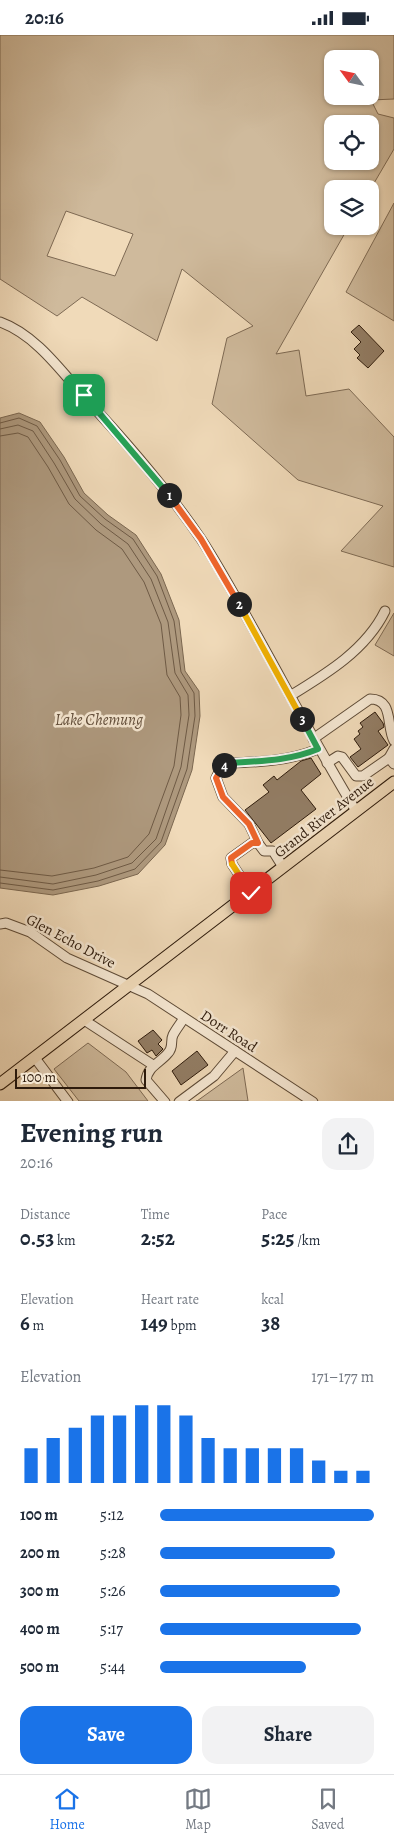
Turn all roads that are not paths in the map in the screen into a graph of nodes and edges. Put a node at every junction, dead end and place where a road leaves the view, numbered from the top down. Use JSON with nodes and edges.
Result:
{"nodes":[{"id":1,"x":0,"y":322,"type":"edge"},
{"id":2,"x":385,"y":611,"type":"dead end"},
{"id":3,"x":290,"y":696,"type":"junction"},
{"id":4,"x":313,"y":739,"type":"junction"},
{"id":5,"x":394,"y":741,"type":"edge"},
{"id":6,"x":318,"y":749,"type":"junction"},
{"id":7,"x":394,"y":749,"type":"edge"},
{"id":8,"x":392,"y":761,"type":"edge"},
{"id":9,"x":327,"y":763,"type":"junction"},
{"id":10,"x":394,"y":782,"type":"edge"},
{"id":11,"x":356,"y":811,"type":"junction"},
{"id":12,"x":258,"y":843,"type":"junction"},
{"id":13,"x":284,"y":867,"type":"junction"},
{"id":14,"x":251,"y":893,"type":"junction"},
{"id":15,"x":0,"y":924,"type":"edge"},
{"id":16,"x":129,"y":986,"type":"junction"},
{"id":17,"x":184,"y":1018,"type":"junction"},
{"id":18,"x":84,"y":1020,"type":"junction"},
{"id":19,"x":235,"y":1051,"type":"junction"},
{"id":20,"x":35,"y":1057,"type":"junction"},
{"id":21,"x":153,"y":1065,"type":"junction"},
{"id":22,"x":0,"y":1084,"type":"edge"},
{"id":23,"x":68,"y":1101,"type":"edge"},
{"id":24,"x":165,"y":1101,"type":"edge"},
{"id":25,"x":179,"y":1101,"type":"edge"},
{"id":26,"x":310,"y":1101,"type":"edge"}],
"edges":[{"from":1,"to":3,"type":"street"},
{"from":2,"to":3,"type":"street"},
{"from":3,"to":4,"type":"street"},
{"from":4,"to":5,"type":"street"},
{"from":4,"to":6,"type":"street"},
{"from":6,"to":9,"type":"street"},
{"from":6,"to":12,"type":"street"},
{"from":7,"to":8,"type":"street"},
{"from":8,"to":9,"type":"street"},
{"from":9,"to":11,"type":"street"},
{"from":10,"to":11,"type":"main road","name":"Grand River Avenue"},
{"from":11,"to":13,"type":"main road","name":"Grand River Avenue"},
{"from":12,"to":13,"type":"street"},
{"from":12,"to":14,"type":"street"},
{"from":13,"to":14,"type":"main road","name":"Grand River Avenue"},
{"from":14,"to":16,"type":"main road","name":"Grand River Avenue"},
{"from":15,"to":16,"type":"street","name":"Glen Echo Drive"},
{"from":16,"to":17,"type":"street","name":"Dorr Road"},
{"from":16,"to":18,"type":"main road","name":"Grand River Avenue"},
{"from":17,"to":19,"type":"street","name":"Dorr Road"},
{"from":17,"to":21,"type":"street"},
{"from":18,"to":20,"type":"main road","name":"Grand River Avenue"},
{"from":18,"to":21,"type":"street"},
{"from":19,"to":25,"type":"street"},
{"from":19,"to":26,"type":"street","name":"Dorr Road"},
{"from":20,"to":22,"type":"main road","name":"Grand River Avenue"},
{"from":20,"to":23,"type":"street"},
{"from":21,"to":24,"type":"street"}]}
